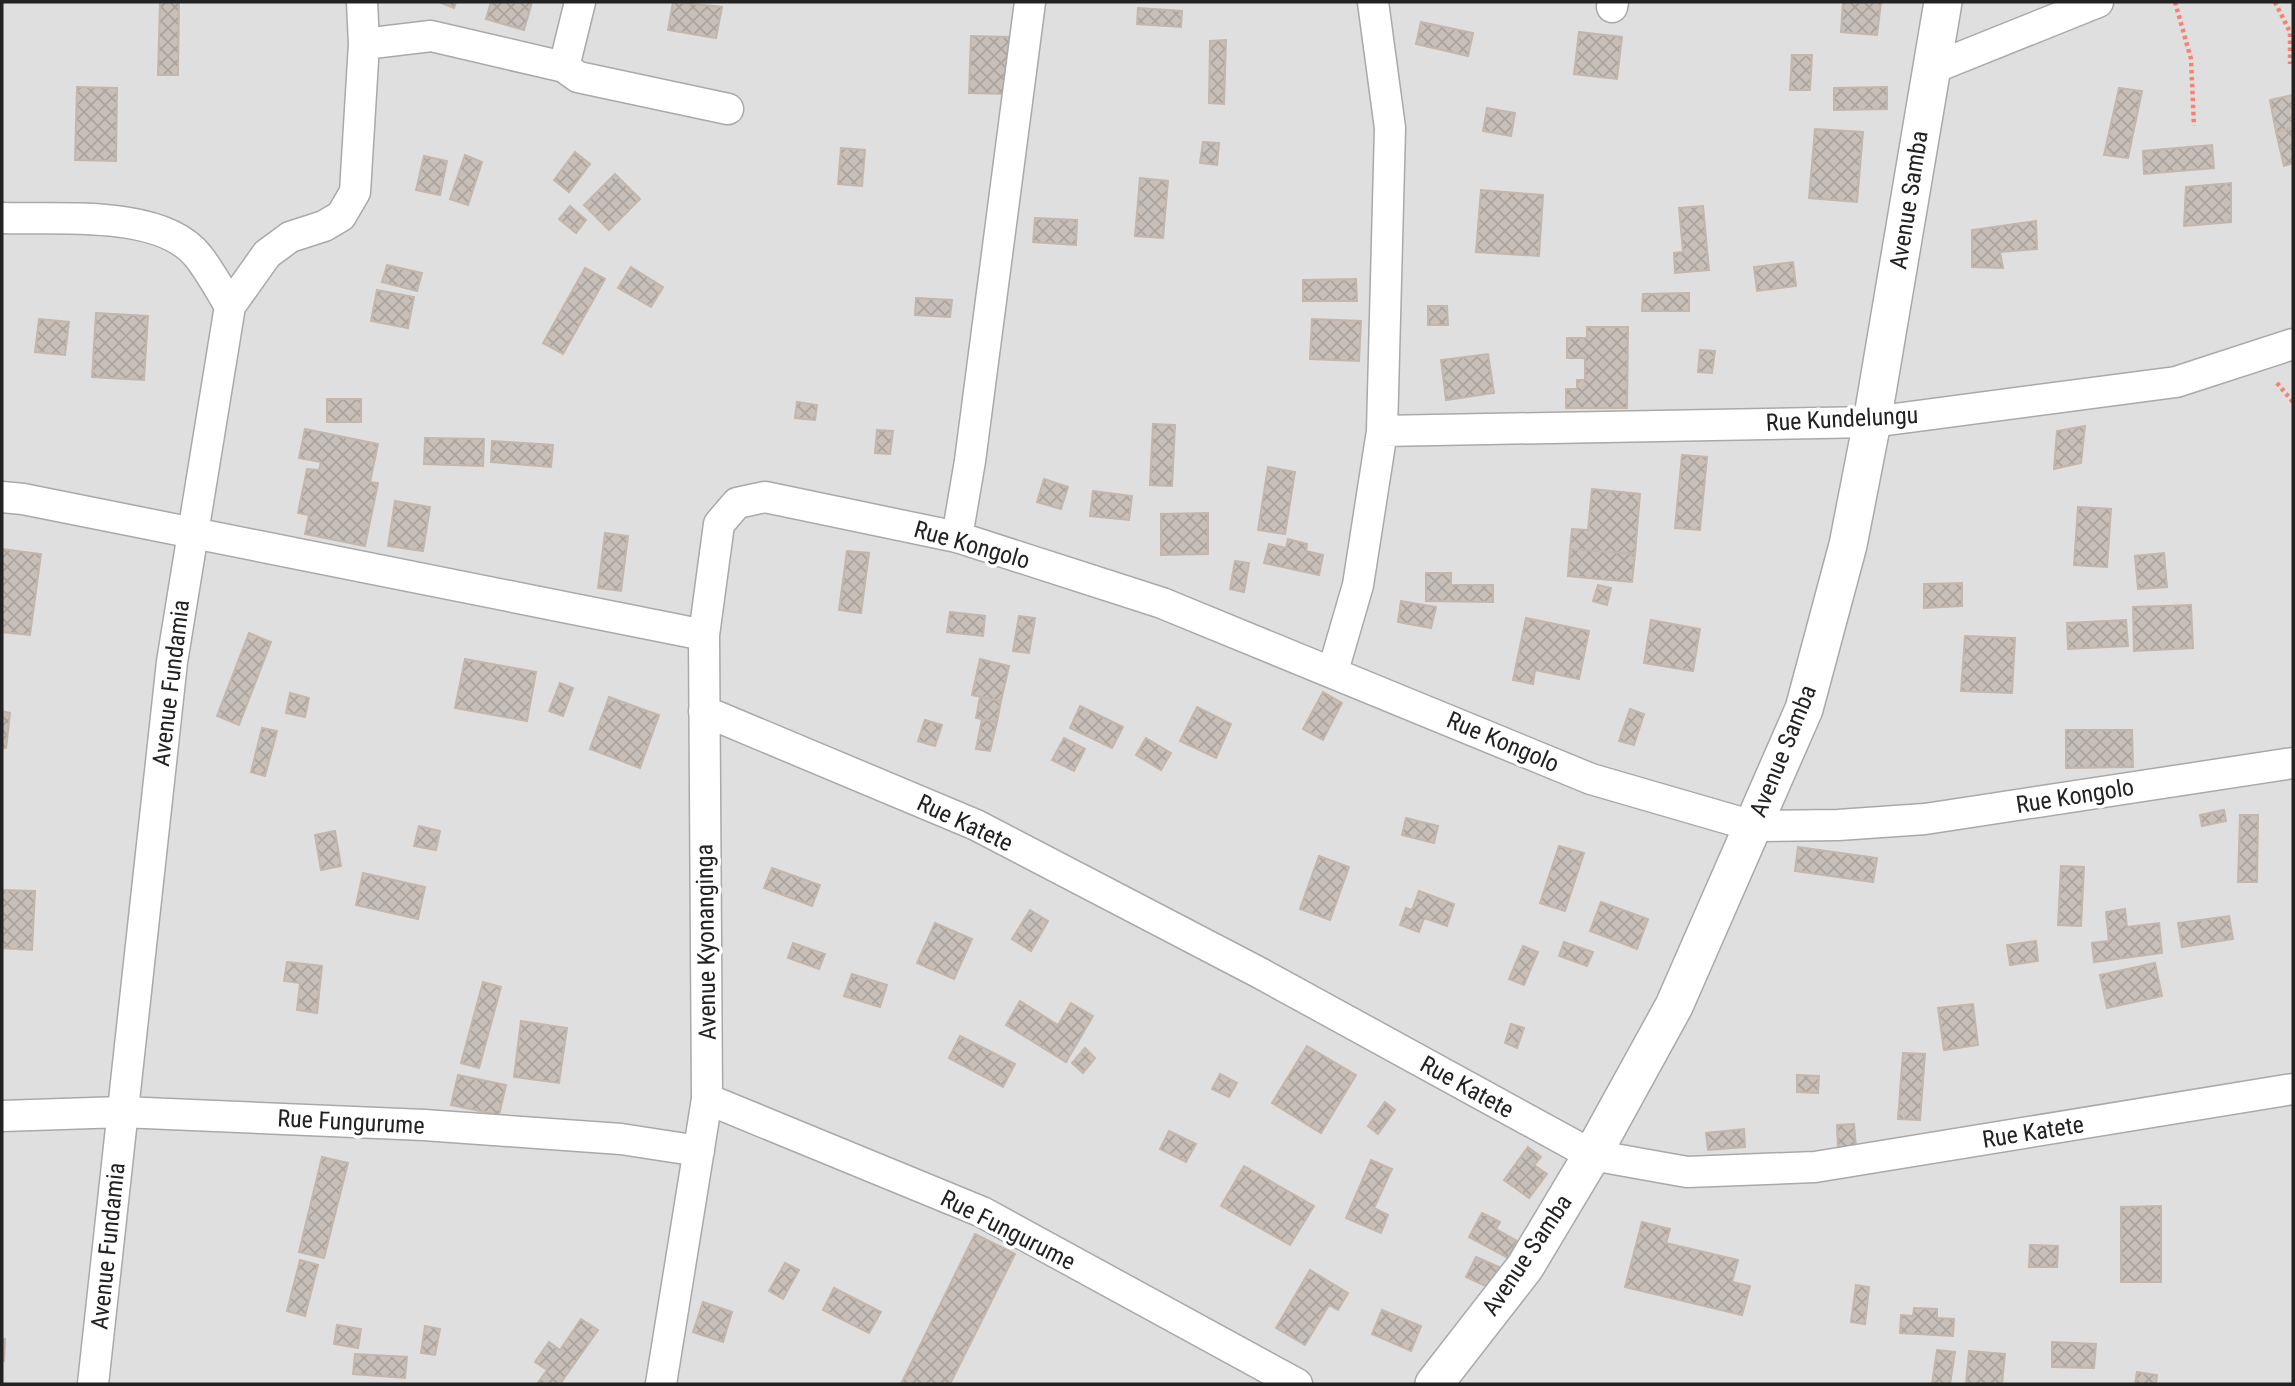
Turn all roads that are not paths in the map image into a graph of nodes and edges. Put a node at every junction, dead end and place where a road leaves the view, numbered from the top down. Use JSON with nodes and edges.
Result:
{"nodes":[{"id":1,"x":362,"y":2,"type":"edge"},
{"id":2,"x":580,"y":2,"type":"edge"},
{"id":3,"x":1030,"y":2,"type":"edge"},
{"id":4,"x":1373,"y":2,"type":"edge"},
{"id":5,"x":1944,"y":2,"type":"edge"},
{"id":6,"x":2098,"y":2,"type":"edge"},
{"id":7,"x":364,"y":44,"type":"junction"},
{"id":8,"x":564,"y":67,"type":"junction"},
{"id":9,"x":1931,"y":69,"type":"junction"},
{"id":10,"x":728,"y":109,"type":"dead end"},
{"id":11,"x":2,"y":218,"type":"edge"},
{"id":12,"x":230,"y":306,"type":"junction"},
{"id":13,"x":2293,"y":344,"type":"edge"},
{"id":14,"x":1872,"y":422,"type":"junction"},
{"id":15,"x":1382,"y":430,"type":"junction"},
{"id":16,"x":2,"y":497,"type":"edge"},
{"id":17,"x":737,"y":503,"type":"joint"},
{"id":18,"x":192,"y":533,"type":"junction"},
{"id":19,"x":957,"y":537,"type":"junction"},
{"id":20,"x":704,"y":635,"type":"junction"},
{"id":21,"x":1333,"y":671,"type":"junction"},
{"id":22,"x":704,"y":711,"type":"junction"},
{"id":23,"x":2293,"y":763,"type":"edge"},
{"id":24,"x":1754,"y":826,"type":"junction"},
{"id":25,"x":2293,"y":1089,"type":"edge"},
{"id":26,"x":707,"y":1099,"type":"junction"},
{"id":27,"x":122,"y":1112,"type":"junction"},
{"id":28,"x":2,"y":1116,"type":"edge"},
{"id":29,"x":699,"y":1151,"type":"junction"},
{"id":30,"x":1592,"y":1155,"type":"junction"},
{"id":31,"x":93,"y":1384,"type":"edge"},
{"id":32,"x":661,"y":1384,"type":"edge"},
{"id":33,"x":1297,"y":1384,"type":"edge"},
{"id":34,"x":1434,"y":1384,"type":"edge"}],
"edges":[{"from":1,"to":7,"type":"street","name":"Avenue Fundamia"},
{"from":2,"to":8,"type":"street"},
{"from":3,"to":19,"type":"street"},
{"from":4,"to":15,"type":"street"},
{"from":5,"to":9,"type":"street","name":"Avenue Samba"},
{"from":6,"to":9,"type":"street"},
{"from":7,"to":8,"type":"street"},
{"from":7,"to":12,"type":"street","name":"Avenue Fundamia"},
{"from":8,"to":10,"type":"street"},
{"from":9,"to":14,"type":"street","name":"Avenue Samba"},
{"from":11,"to":12,"type":"street"},
{"from":12,"to":18,"type":"street","name":"Avenue Fundamia"},
{"from":13,"to":14,"type":"street","name":"Rue Kundelungu"},
{"from":14,"to":15,"type":"street","name":"Rue Kundelungu"},
{"from":14,"to":24,"type":"street","name":"Avenue Samba"},
{"from":15,"to":21,"type":"street"},
{"from":16,"to":18,"type":"street"},
{"from":17,"to":19,"type":"street","name":"Rue Kongolo"},
{"from":17,"to":20,"type":"street","name":"Avenue Kyonanginga"},
{"from":18,"to":20,"type":"street"},
{"from":18,"to":27,"type":"street","name":"Avenue Fundamia"},
{"from":19,"to":21,"type":"street","name":"Rue Kongolo"},
{"from":20,"to":22,"type":"street","name":"Avenue Kyonanginga"},
{"from":21,"to":24,"type":"street","name":"Rue Kongolo"},
{"from":22,"to":26,"type":"street","name":"Avenue Kyonanginga"},
{"from":22,"to":30,"type":"street","name":"Rue Katete"},
{"from":23,"to":24,"type":"street","name":"Rue Kongolo"},
{"from":24,"to":30,"type":"street","name":"Avenue Samba"},
{"from":25,"to":30,"type":"street","name":"Rue Katete"},
{"from":26,"to":29,"type":"street","name":"Avenue Kyonanginga"},
{"from":26,"to":33,"type":"street","name":"Rue Fungurume"},
{"from":27,"to":28,"type":"street","name":"Rue Fungurume"},
{"from":27,"to":29,"type":"street","name":"Rue Fungurume"},
{"from":27,"to":31,"type":"street","name":"Avenue Fundamia"},
{"from":29,"to":32,"type":"street","name":"Avenue Kyonanginga"},
{"from":30,"to":34,"type":"street","name":"Avenue Samba"}]}
